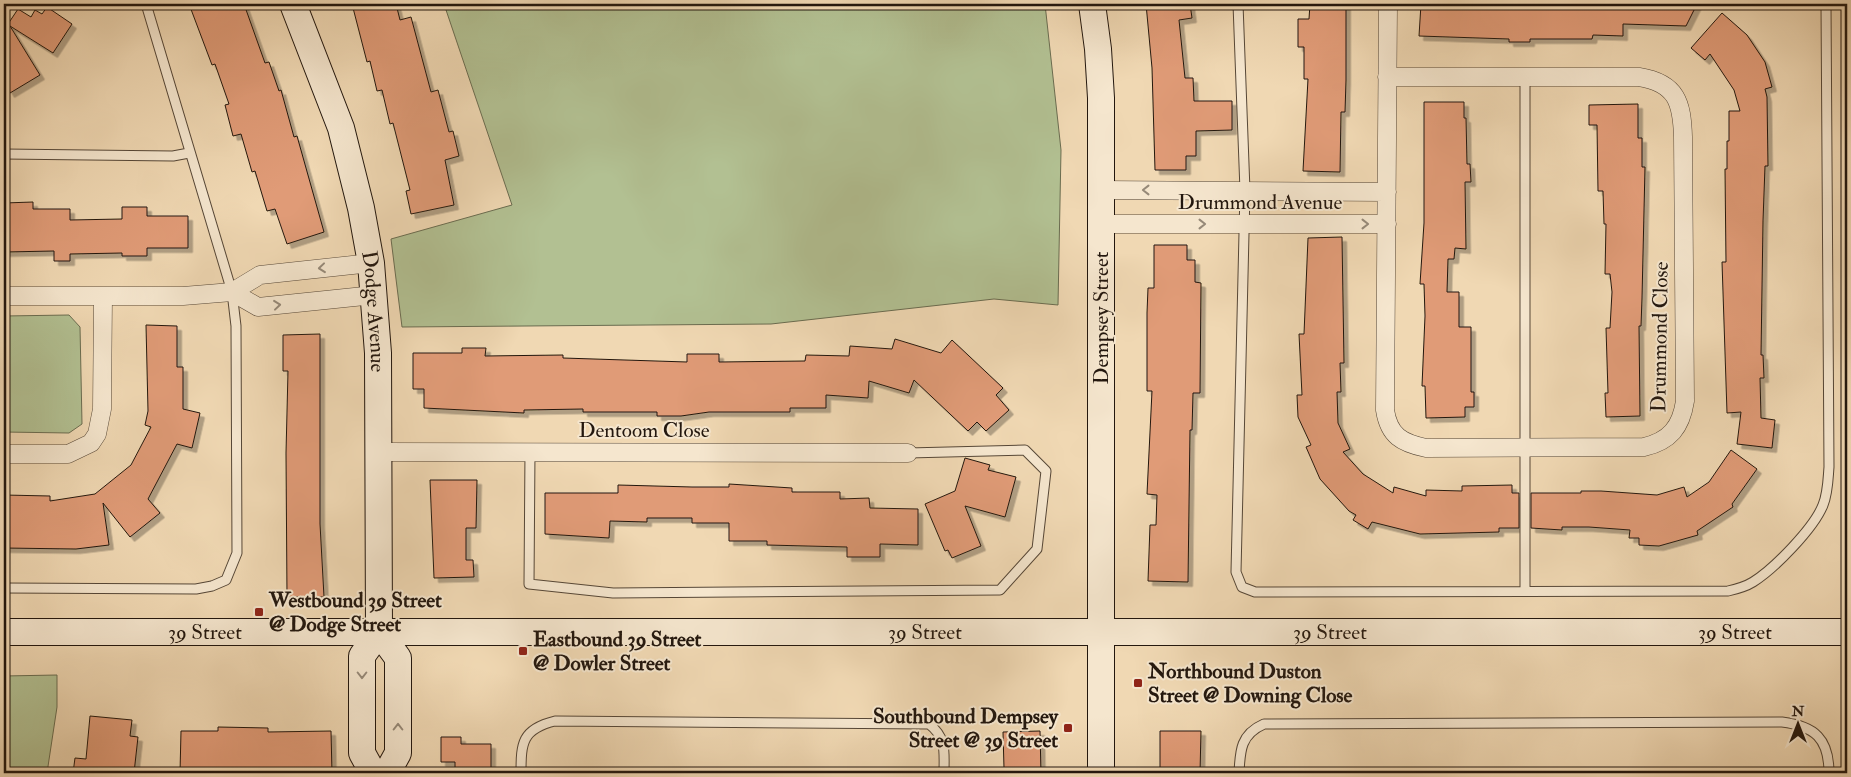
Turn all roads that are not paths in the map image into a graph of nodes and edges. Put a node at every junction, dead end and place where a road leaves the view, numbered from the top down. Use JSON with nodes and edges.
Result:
{"nodes":[{"id":1,"x":146,"y":4,"type":"edge"},
{"id":2,"x":293,"y":4,"type":"edge"},
{"id":3,"x":1092,"y":4,"type":"edge"},
{"id":4,"x":1238,"y":4,"type":"edge"},
{"id":5,"x":1388,"y":4,"type":"edge"},
{"id":6,"x":1826,"y":4,"type":"edge"},
{"id":7,"x":1387,"y":77,"type":"junction"},
{"id":8,"x":1525,"y":77,"type":"junction"},
{"id":9,"x":189,"y":153,"type":"junction"},
{"id":10,"x":4,"y":154,"type":"edge"},
{"id":11,"x":1101,"y":190,"type":"junction"},
{"id":12,"x":1245,"y":191,"type":"junction"},
{"id":13,"x":1387,"y":192,"type":"junction"},
{"id":14,"x":1101,"y":224,"type":"junction"},
{"id":15,"x":1245,"y":224,"type":"junction"},
{"id":16,"x":1387,"y":224,"type":"junction"},
{"id":17,"x":371,"y":263,"type":"junction"},
{"id":18,"x":232,"y":292,"type":"junction"},
{"id":19,"x":374,"y":295,"type":"junction"},
{"id":20,"x":4,"y":296,"type":"edge"},
{"id":21,"x":103,"y":296,"type":"junction"},
{"id":22,"x":1524,"y":448,"type":"junction"},
{"id":23,"x":379,"y":452,"type":"junction"},
{"id":24,"x":530,"y":452,"type":"junction"},
{"id":25,"x":908,"y":453,"type":"joint"},
{"id":26,"x":4,"y":454,"type":"edge"},
{"id":27,"x":4,"y":588,"type":"edge"},
{"id":28,"x":1525,"y":590,"type":"junction"},
{"id":29,"x":4,"y":632,"type":"edge"},
{"id":30,"x":379,"y":632,"type":"junction"},
{"id":31,"x":1847,"y":632,"type":"edge"},
{"id":32,"x":1102,"y":633,"type":"junction"},
{"id":33,"x":373,"y":773,"type":"edge"},
{"id":34,"x":387,"y":773,"type":"edge"},
{"id":35,"x":521,"y":773,"type":"edge"},
{"id":36,"x":944,"y":773,"type":"edge"},
{"id":37,"x":1101,"y":773,"type":"edge"},
{"id":38,"x":1239,"y":773,"type":"edge"},
{"id":39,"x":1829,"y":773,"type":"edge"}],
"edges":[{"from":1,"to":9,"type":"lane"},
{"from":2,"to":17,"type":"street","name":"Dodge Avenue"},
{"from":3,"to":11,"type":"street","name":"Dempsey Street"},
{"from":4,"to":12,"type":"lane"},
{"from":5,"to":7,"type":"street"},
{"from":6,"to":28,"type":"lane"},
{"from":7,"to":8,"type":"street","name":"Drummond Close"},
{"from":7,"to":13,"type":"street"},
{"from":8,"to":22,"type":"lane"},
{"from":8,"to":22,"type":"street","name":"Drummond Close"},
{"from":9,"to":10,"type":"lane"},
{"from":9,"to":18,"type":"lane"},
{"from":12,"to":11,"type":"street","name":"Drummond Avenue","one_way":true},
{"from":11,"to":14,"type":"street","name":"Dempsey Street"},
{"from":12,"to":13,"type":"street","name":"Drummond Avenue"},
{"from":12,"to":15,"type":"lane"},
{"from":13,"to":16,"type":"street"},
{"from":14,"to":15,"type":"street","name":"Drummond Avenue","one_way":true},
{"from":14,"to":32,"type":"street","name":"Dempsey Street"},
{"from":15,"to":16,"type":"street","name":"Drummond Avenue","one_way":true},
{"from":15,"to":28,"type":"lane"},
{"from":16,"to":22,"type":"street","name":"Drummond Close"},
{"from":17,"to":18,"type":"street","one_way":true},
{"from":17,"to":19,"type":"street","name":"Dodge Avenue"},
{"from":18,"to":19,"type":"street","one_way":true},
{"from":18,"to":21,"type":"street"},
{"from":18,"to":27,"type":"lane"},
{"from":19,"to":23,"type":"street","name":"Dodge Avenue"},
{"from":20,"to":21,"type":"street"},
{"from":21,"to":26,"type":"street"},
{"from":22,"to":28,"type":"lane"},
{"from":23,"to":24,"type":"street","name":"Dentoom Close"},
{"from":23,"to":30,"type":"street","name":"Dodge Avenue"},
{"from":24,"to":25,"type":"street","name":"Dentoom Close"},
{"from":24,"to":25,"type":"lane"},
{"from":29,"to":30,"type":"street","name":"39 Street"},
{"from":30,"to":32,"type":"street","name":"39 Street"},
{"from":30,"to":33,"type":"street","one_way":true},
{"from":34,"to":30,"type":"street","one_way":true},
{"from":31,"to":32,"type":"street","name":"39 Street"},
{"from":32,"to":37,"type":"street","name":"Dempsey Street"},
{"from":35,"to":36,"type":"lane"},
{"from":38,"to":39,"type":"lane"}]}
